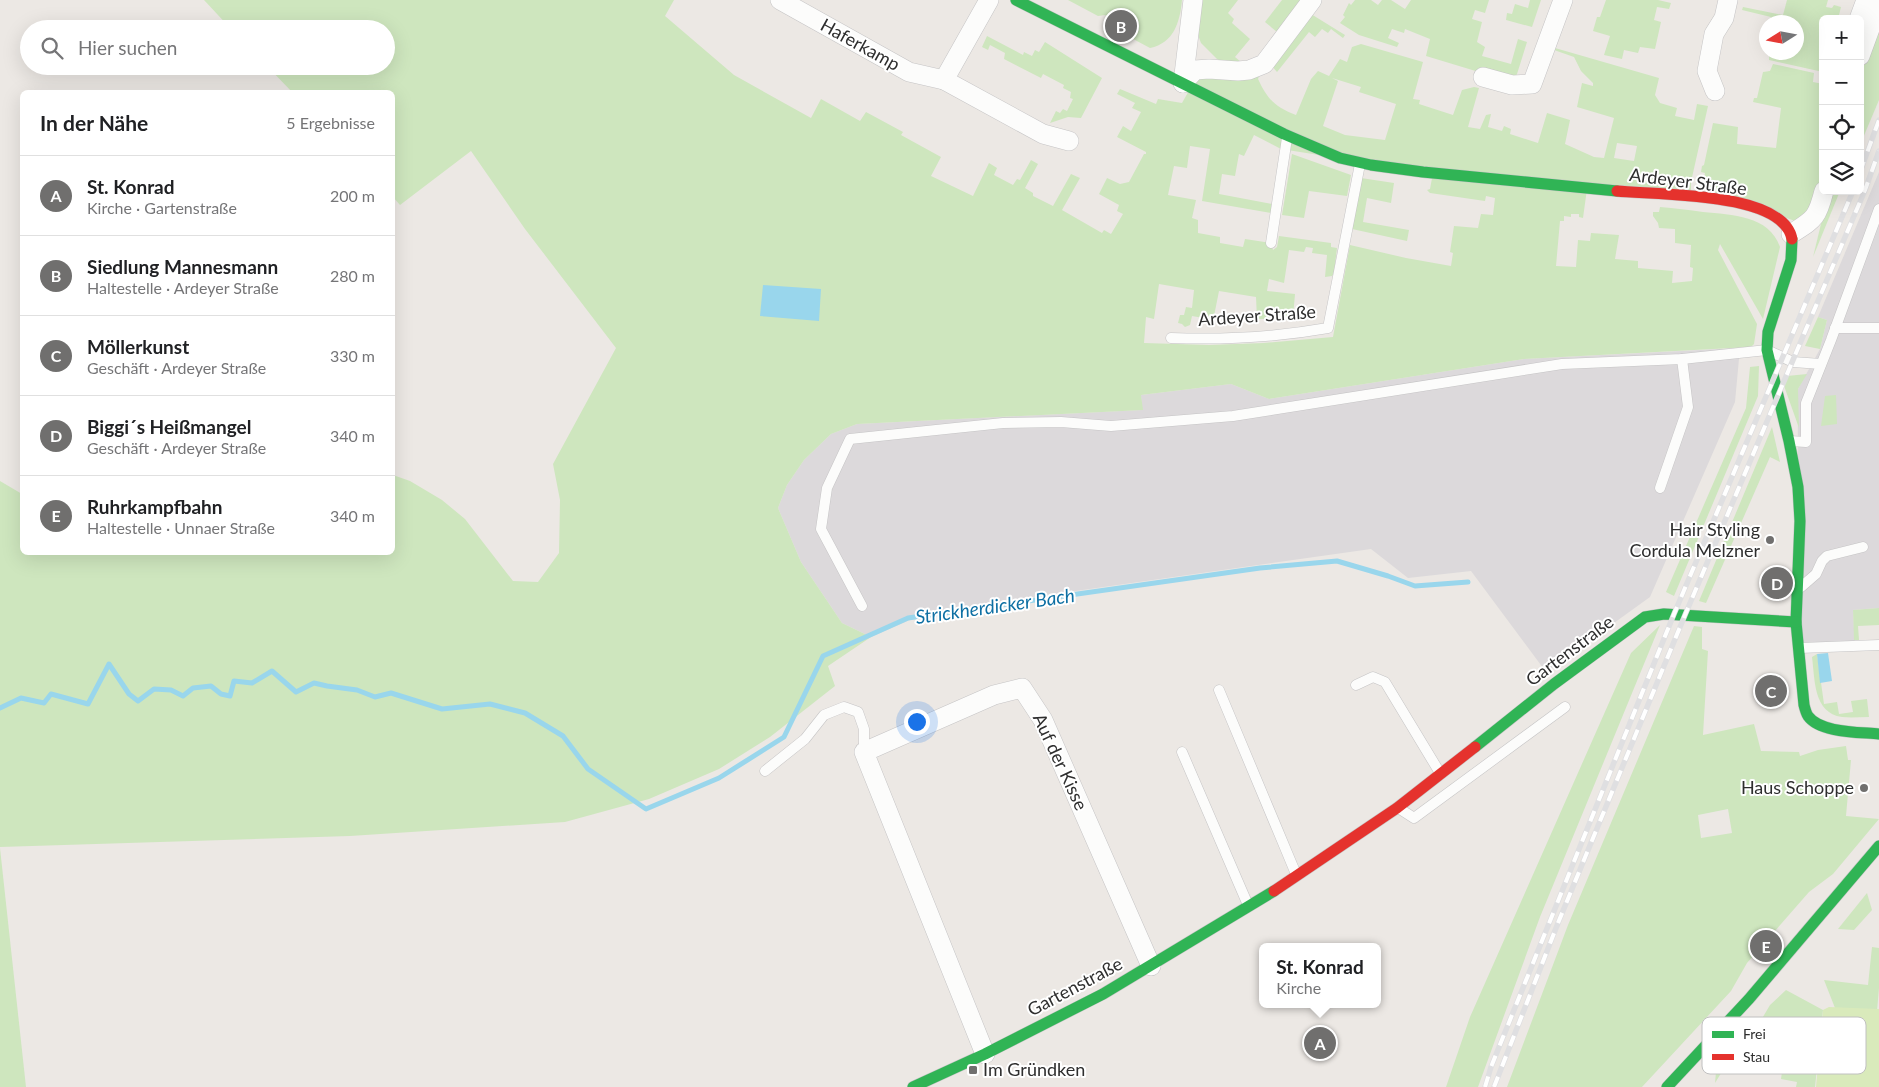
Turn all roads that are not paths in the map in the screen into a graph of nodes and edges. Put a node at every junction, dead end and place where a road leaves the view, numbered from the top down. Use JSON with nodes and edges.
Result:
{"nodes":[{"id":1,"x":780,"y":0,"type":"edge"},
{"id":2,"x":989,"y":0,"type":"edge"},
{"id":3,"x":1016,"y":0,"type":"edge"},
{"id":4,"x":1193,"y":0,"type":"edge"},
{"id":5,"x":1312,"y":0,"type":"edge"},
{"id":6,"x":1562,"y":0,"type":"edge"},
{"id":7,"x":1728,"y":0,"type":"edge"},
{"id":8,"x":1866,"y":0,"type":"edge"},
{"id":9,"x":1879,"y":4,"type":"edge"},
{"id":10,"x":1861,"y":15,"type":"edge"},
{"id":11,"x":1864,"y":45,"type":"edge"},
{"id":12,"x":1483,"y":77,"type":"dead end"},
{"id":13,"x":944,"y":80,"type":"junction"},
{"id":14,"x":1183,"y":83,"type":"junction"},
{"id":15,"x":1715,"y":92,"type":"dead end"},
{"id":16,"x":1288,"y":135,"type":"junction"},
{"id":17,"x":1069,"y":141,"type":"dead end"},
{"id":18,"x":1360,"y":163,"type":"junction"},
{"id":19,"x":1823,"y":195,"type":"edge"},
{"id":20,"x":1879,"y":209,"type":"edge"},
{"id":21,"x":1791,"y":234,"type":"junction"},
{"id":22,"x":1271,"y":243,"type":"dead end"},
{"id":23,"x":1835,"y":328,"type":"junction"},
{"id":24,"x":1879,"y":328,"type":"edge"},
{"id":25,"x":1171,"y":338,"type":"dead end"},
{"id":26,"x":1767,"y":350,"type":"junction"},
{"id":27,"x":1682,"y":359,"type":"junction"},
{"id":28,"x":1821,"y":364,"type":"junction"},
{"id":29,"x":1789,"y":441,"type":"junction"},
{"id":30,"x":1660,"y":488,"type":"dead end"},
{"id":31,"x":1863,"y":547,"type":"dead end"},
{"id":32,"x":1798,"y":589,"type":"junction"},
{"id":33,"x":862,"y":606,"type":"dead end"},
{"id":34,"x":1796,"y":622,"type":"junction"},
{"id":35,"x":1879,"y":645,"type":"edge"},
{"id":36,"x":1797,"y":648,"type":"junction"},
{"id":37,"x":1356,"y":685,"type":"dead end"},
{"id":38,"x":1220,"y":690,"type":"dead end"},
{"id":39,"x":1565,"y":707,"type":"dead end"},
{"id":40,"x":1879,"y":734,"type":"edge"},
{"id":41,"x":864,"y":752,"type":"junction"},
{"id":42,"x":1182,"y":752,"type":"dead end"},
{"id":43,"x":765,"y":771,"type":"dead end"},
{"id":44,"x":1440,"y":774,"type":"junction"},
{"id":45,"x":1397,"y":808,"type":"junction"},
{"id":46,"x":1879,"y":846,"type":"edge"},
{"id":47,"x":1296,"y":875,"type":"junction"},
{"id":48,"x":1248,"y":906,"type":"junction"},
{"id":49,"x":1150,"y":966,"type":"junction"},
{"id":50,"x":1734,"y":1017,"type":"edge"},
{"id":51,"x":985,"y":1054,"type":"junction"},
{"id":52,"x":1702,"y":1055,"type":"edge"},
{"id":53,"x":913,"y":1087,"type":"edge"},
{"id":54,"x":1667,"y":1087,"type":"edge"}],
"edges":[{"from":1,"to":13,"type":"street","name":"Haferkamp"},
{"from":2,"to":13,"type":"street"},
{"from":3,"to":14,"type":"main road","name":"Ardeyer Straße"},
{"from":4,"to":14,"type":"street"},
{"from":5,"to":14,"type":"street"},
{"from":6,"to":12,"type":"street"},
{"from":7,"to":15,"type":"street"},
{"from":8,"to":10,"type":"street"},
{"from":9,"to":11,"type":"street"},
{"from":13,"to":17,"type":"street","name":"Haferkamp"},
{"from":14,"to":16,"type":"main road","name":"Ardeyer Straße"},
{"from":16,"to":18,"type":"main road","name":"Ardeyer Straße"},
{"from":16,"to":22,"type":"lane"},
{"from":18,"to":21,"type":"main road","name":"Ardeyer Straße"},
{"from":18,"to":25,"type":"lane","name":"Ardeyer Straße"},
{"from":19,"to":21,"type":"street"},
{"from":20,"to":23,"type":"lane"},
{"from":21,"to":26,"type":"main road"},
{"from":23,"to":24,"type":"lane"},
{"from":23,"to":28,"type":"lane"},
{"from":26,"to":27,"type":"lane"},
{"from":26,"to":28,"type":"lane"},
{"from":26,"to":29,"type":"main road"},
{"from":27,"to":30,"type":"lane"},
{"from":27,"to":33,"type":"lane"},
{"from":28,"to":29,"type":"lane"},
{"from":29,"to":32,"type":"main road"},
{"from":31,"to":32,"type":"lane"},
{"from":32,"to":34,"type":"main road"},
{"from":34,"to":36,"type":"main road"},
{"from":34,"to":44,"type":"main road","name":"Gartenstraße"},
{"from":35,"to":36,"type":"lane"},
{"from":36,"to":40,"type":"main road"},
{"from":37,"to":44,"type":"lane"},
{"from":38,"to":47,"type":"lane"},
{"from":39,"to":45,"type":"lane"},
{"from":41,"to":43,"type":"lane"},
{"from":41,"to":49,"type":"street","name":"Auf der Kisse"},
{"from":41,"to":51,"type":"street"},
{"from":42,"to":48,"type":"lane"},
{"from":44,"to":45,"type":"main road","name":"Gartenstraße"},
{"from":45,"to":47,"type":"main road","name":"Gartenstraße"},
{"from":46,"to":50,"type":"main road"},
{"from":47,"to":48,"type":"main road","name":"Gartenstraße"},
{"from":48,"to":49,"type":"main road","name":"Gartenstraße"},
{"from":49,"to":51,"type":"main road","name":"Gartenstraße"},
{"from":51,"to":53,"type":"main road","name":"Gartenstraße"},
{"from":52,"to":54,"type":"main road"}]}
